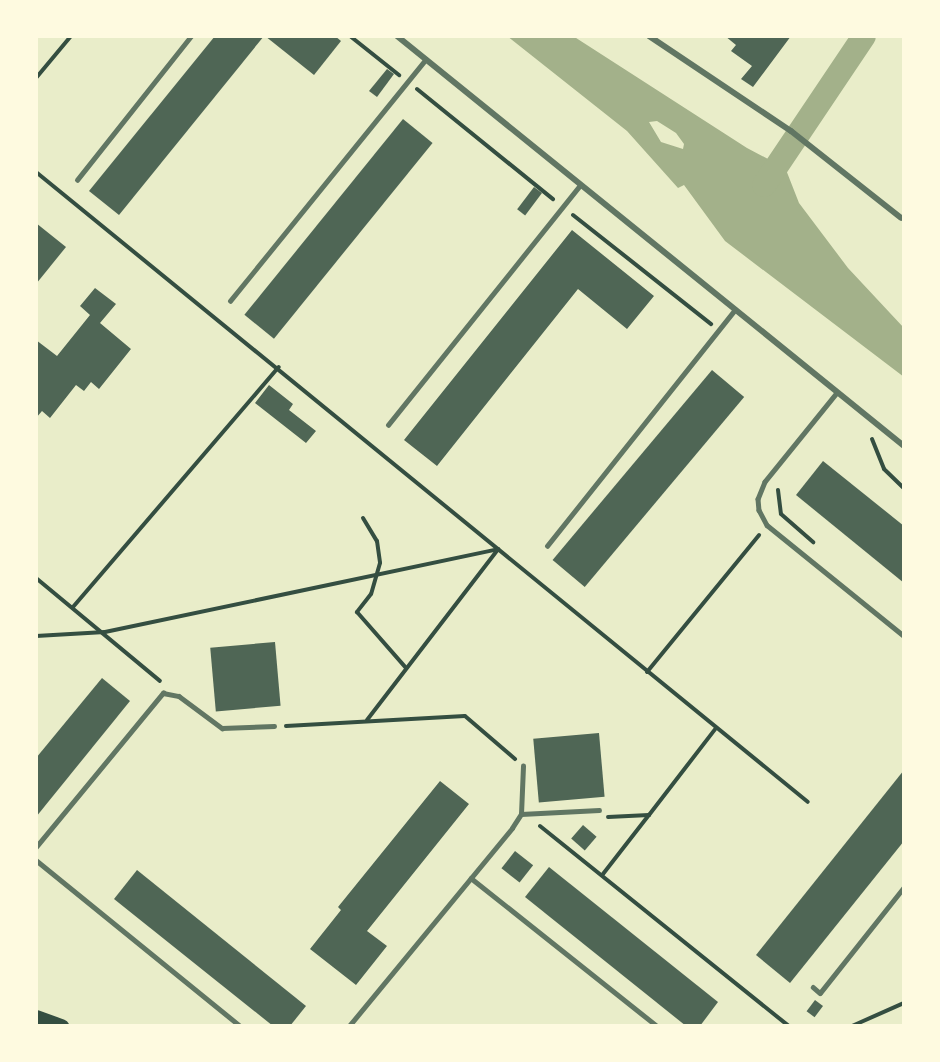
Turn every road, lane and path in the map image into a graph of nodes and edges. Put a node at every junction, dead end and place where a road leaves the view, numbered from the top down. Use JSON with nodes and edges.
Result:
{"nodes":[{"id":1,"x":71,"y":36,"type":"edge"},
{"id":2,"x":190,"y":36,"type":"edge"},
{"id":3,"x":350,"y":36,"type":"edge"},
{"id":4,"x":397,"y":36,"type":"edge"},
{"id":5,"x":649,"y":36,"type":"edge"},
{"id":6,"x":426,"y":59,"type":"junction"},
{"id":7,"x":36,"y":78,"type":"edge"},
{"id":8,"x":408,"y":82,"type":"junction"},
{"id":9,"x":36,"y":172,"type":"edge"},
{"id":10,"x":77,"y":180,"type":"dead end"},
{"id":11,"x":580,"y":185,"type":"junction"},
{"id":12,"x":563,"y":206,"type":"junction"},
{"id":13,"x":903,"y":218,"type":"edge"},
{"id":14,"x":230,"y":301,"type":"dead end"},
{"id":15,"x":735,"y":310,"type":"junction"},
{"id":16,"x":718,"y":330,"type":"junction"},
{"id":17,"x":279,"y":367,"type":"junction"},
{"id":18,"x":837,"y":393,"type":"junction"},
{"id":19,"x":388,"y":425,"type":"dead end"},
{"id":20,"x":867,"y":431,"type":"dead end"},
{"id":21,"x":904,"y":446,"type":"edge"},
{"id":22,"x":782,"y":483,"type":"dead end"},
{"id":23,"x":904,"y":488,"type":"edge"},
{"id":24,"x":363,"y":518,"type":"dead end"},
{"id":25,"x":767,"y":525,"type":"junction"},
{"id":26,"x":548,"y":546,"type":"dead end"},
{"id":27,"x":499,"y":549,"type":"junction"},
{"id":28,"x":823,"y":550,"type":"dead end"},
{"id":29,"x":379,"y":573,"type":"junction"},
{"id":30,"x":36,"y":578,"type":"edge"},
{"id":31,"x":73,"y":607,"type":"junction"},
{"id":32,"x":105,"y":632,"type":"junction"},
{"id":33,"x":36,"y":636,"type":"edge"},
{"id":34,"x":904,"y":636,"type":"edge"},
{"id":35,"x":406,"y":668,"type":"junction"},
{"id":36,"x":647,"y":672,"type":"junction"},
{"id":37,"x":168,"y":692,"type":"junction"},
{"id":38,"x":366,"y":720,"type":"junction"},
{"id":39,"x":274,"y":726,"type":"joint"},
{"id":40,"x":716,"y":728,"type":"junction"},
{"id":41,"x":524,"y":766,"type":"joint"},
{"id":42,"x":808,"y":802,"type":"dead end"},
{"id":43,"x":599,"y":810,"type":"joint"},
{"id":44,"x":521,"y":814,"type":"junction"},
{"id":45,"x":649,"y":815,"type":"junction"},
{"id":46,"x":36,"y":847,"type":"edge"},
{"id":47,"x":36,"y":860,"type":"edge"},
{"id":48,"x":603,"y":874,"type":"junction"},
{"id":49,"x":471,"y":878,"type":"junction"},
{"id":50,"x":904,"y":887,"type":"edge"},
{"id":51,"x":813,"y":987,"type":"dead end"},
{"id":52,"x":904,"y":1003,"type":"edge"},
{"id":53,"x":36,"y":1017,"type":"edge"},
{"id":54,"x":61,"y":1026,"type":"edge"},
{"id":55,"x":240,"y":1026,"type":"edge"},
{"id":56,"x":349,"y":1026,"type":"edge"},
{"id":57,"x":657,"y":1026,"type":"edge"},
{"id":58,"x":789,"y":1026,"type":"edge"},
{"id":59,"x":852,"y":1026,"type":"edge"}],
"edges":[{"from":1,"to":7,"type":"path"},
{"from":2,"to":10,"type":"lane"},
{"from":3,"to":8,"type":"path"},
{"from":4,"to":6,"type":"street"},
{"from":5,"to":13,"type":"street"},
{"from":6,"to":8,"type":"lane"},
{"from":6,"to":11,"type":"street"},
{"from":8,"to":12,"type":"path"},
{"from":8,"to":14,"type":"lane"},
{"from":9,"to":17,"type":"path"},
{"from":11,"to":12,"type":"lane"},
{"from":11,"to":15,"type":"street"},
{"from":12,"to":16,"type":"path"},
{"from":12,"to":19,"type":"lane"},
{"from":15,"to":16,"type":"lane"},
{"from":15,"to":18,"type":"street"},
{"from":16,"to":26,"type":"lane"},
{"from":17,"to":27,"type":"path"},
{"from":17,"to":31,"type":"path"},
{"from":18,"to":21,"type":"street"},
{"from":18,"to":25,"type":"lane"},
{"from":20,"to":23,"type":"path"},
{"from":22,"to":28,"type":"path"},
{"from":24,"to":29,"type":"path"},
{"from":25,"to":34,"type":"lane"},
{"from":25,"to":36,"type":"path"},
{"from":27,"to":29,"type":"path"},
{"from":27,"to":35,"type":"path"},
{"from":27,"to":36,"type":"path"},
{"from":29,"to":32,"type":"path"},
{"from":29,"to":35,"type":"path"},
{"from":30,"to":31,"type":"path"},
{"from":31,"to":32,"type":"path"},
{"from":32,"to":33,"type":"path"},
{"from":32,"to":37,"type":"path"},
{"from":35,"to":38,"type":"path"},
{"from":36,"to":40,"type":"path"},
{"from":37,"to":39,"type":"lane"},
{"from":37,"to":46,"type":"lane"},
{"from":38,"to":39,"type":"path"},
{"from":38,"to":41,"type":"path"},
{"from":40,"to":42,"type":"path"},
{"from":40,"to":45,"type":"path"},
{"from":41,"to":44,"type":"lane"},
{"from":43,"to":44,"type":"lane"},
{"from":43,"to":45,"type":"path"},
{"from":44,"to":48,"type":"path"},
{"from":44,"to":49,"type":"lane"},
{"from":45,"to":48,"type":"path"},
{"from":47,"to":55,"type":"lane"},
{"from":48,"to":58,"type":"path"},
{"from":49,"to":56,"type":"lane"},
{"from":49,"to":57,"type":"lane"},
{"from":50,"to":51,"type":"lane"},
{"from":52,"to":59,"type":"path"},
{"from":53,"to":54,"type":"main road"}]}
